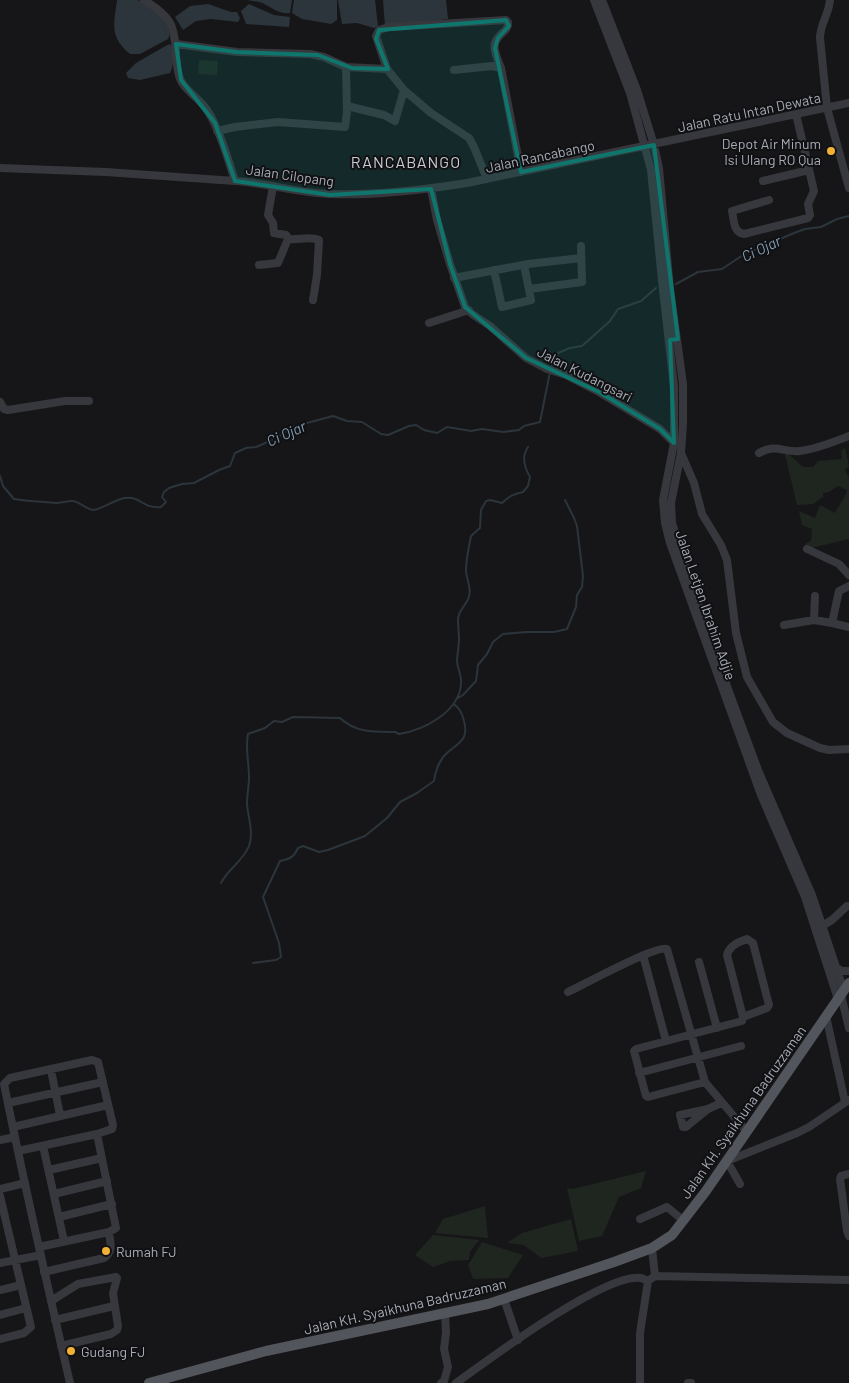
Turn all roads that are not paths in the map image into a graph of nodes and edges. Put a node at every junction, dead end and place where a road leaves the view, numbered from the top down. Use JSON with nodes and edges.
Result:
{"nodes":[{"id":1,"x":144,"y":0,"type":"edge"},
{"id":2,"x":594,"y":0,"type":"edge"},
{"id":3,"x":602,"y":0,"type":"edge"},
{"id":4,"x":830,"y":0,"type":"edge"},
{"id":5,"x":612,"y":32,"type":"junction"},
{"id":6,"x":176,"y":44,"type":"junction"},
{"id":7,"x":346,"y":67,"type":"junction"},
{"id":8,"x":501,"y":68,"type":"junction"},
{"id":9,"x":387,"y":69,"type":"junction"},
{"id":10,"x":454,"y":70,"type":"dead end"},
{"id":11,"x":404,"y":90,"type":"junction"},
{"id":12,"x":849,"y":103,"type":"edge"},
{"id":13,"x":348,"y":106,"type":"junction"},
{"id":14,"x":827,"y":108,"type":"junction"},
{"id":15,"x":796,"y":114,"type":"junction"},
{"id":16,"x":217,"y":131,"type":"junction"},
{"id":17,"x":654,"y":145,"type":"junction"},
{"id":18,"x":645,"y":147,"type":"junction"},
{"id":19,"x":0,"y":168,"type":"edge"},
{"id":20,"x":809,"y":170,"type":"junction"},
{"id":21,"x":521,"y":172,"type":"junction"},
{"id":22,"x":487,"y":179,"type":"junction"},
{"id":23,"x":235,"y":181,"type":"junction"},
{"id":24,"x":763,"y":181,"type":"dead end"},
{"id":25,"x":273,"y":186,"type":"junction"},
{"id":26,"x":849,"y":188,"type":"edge"},
{"id":27,"x":432,"y":189,"type":"junction"},
{"id":28,"x":769,"y":200,"type":"dead end"},
{"id":29,"x":288,"y":239,"type":"junction"},
{"id":30,"x":581,"y":246,"type":"dead end"},
{"id":31,"x":581,"y":258,"type":"junction"},
{"id":32,"x":524,"y":264,"type":"junction"},
{"id":33,"x":259,"y":265,"type":"dead end"},
{"id":34,"x":494,"y":270,"type":"junction"},
{"id":35,"x":454,"y":278,"type":"junction"},
{"id":36,"x":530,"y":289,"type":"junction"},
{"id":37,"x":313,"y":300,"type":"dead end"},
{"id":38,"x":469,"y":310,"type":"junction"},
{"id":39,"x":429,"y":323,"type":"dead end"},
{"id":40,"x":674,"y":340,"type":"junction"},
{"id":41,"x":89,"y":401,"type":"dead end"},
{"id":42,"x":0,"y":402,"type":"edge"},
{"id":43,"x":849,"y":436,"type":"edge"},
{"id":44,"x":674,"y":443,"type":"junction"},
{"id":45,"x":681,"y":453,"type":"junction"},
{"id":46,"x":758,"y":453,"type":"dead end"},
{"id":47,"x":807,"y":549,"type":"dead end"},
{"id":48,"x":839,"y":564,"type":"junction"},
{"id":49,"x":849,"y":567,"type":"edge"},
{"id":50,"x":849,"y":575,"type":"edge"},
{"id":51,"x":849,"y":586,"type":"edge"},
{"id":52,"x":814,"y":596,"type":"dead end"},
{"id":53,"x":694,"y":602,"type":"junction"},
{"id":54,"x":814,"y":620,"type":"junction"},
{"id":55,"x":832,"y":623,"type":"junction"},
{"id":56,"x":784,"y":625,"type":"dead end"},
{"id":57,"x":849,"y":627,"type":"edge"},
{"id":58,"x":849,"y":749,"type":"edge"},
{"id":59,"x":849,"y":906,"type":"edge"},
{"id":60,"x":822,"y":926,"type":"junction"},
{"id":61,"x":643,"y":955,"type":"junction"},
{"id":62,"x":699,"y":962,"type":"dead end"},
{"id":63,"x":835,"y":967,"type":"junction"},
{"id":64,"x":849,"y":971,"type":"edge"},
{"id":65,"x":568,"y":992,"type":"dead end"},
{"id":66,"x":843,"y":992,"type":"edge"},
{"id":67,"x":826,"y":1016,"type":"junction"},
{"id":68,"x":743,"y":1017,"type":"junction"},
{"id":69,"x":718,"y":1028,"type":"junction"},
{"id":70,"x":849,"y":1028,"type":"edge"},
{"id":71,"x":692,"y":1035,"type":"junction"},
{"id":72,"x":666,"y":1041,"type":"junction"},
{"id":73,"x":741,"y":1046,"type":"dead end"},
{"id":74,"x":697,"y":1059,"type":"junction"},
{"id":75,"x":50,"y":1070,"type":"junction"},
{"id":76,"x":639,"y":1073,"type":"junction"},
{"id":77,"x":103,"y":1082,"type":"junction"},
{"id":78,"x":705,"y":1082,"type":"junction"},
{"id":79,"x":3,"y":1090,"type":"edge"},
{"id":80,"x":56,"y":1092,"type":"junction"},
{"id":81,"x":847,"y":1101,"type":"edge"},
{"id":82,"x":721,"y":1103,"type":"junction"},
{"id":83,"x":8,"y":1104,"type":"junction"},
{"id":84,"x":108,"y":1105,"type":"junction"},
{"id":85,"x":708,"y":1109,"type":"dead end"},
{"id":86,"x":10,"y":1113,"type":"junction"},
{"id":87,"x":60,"y":1115,"type":"junction"},
{"id":88,"x":0,"y":1116,"type":"edge"},
{"id":89,"x":13,"y":1127,"type":"junction"},
{"id":90,"x":747,"y":1132,"type":"junction"},
{"id":91,"x":97,"y":1134,"type":"junction"},
{"id":92,"x":15,"y":1137,"type":"junction"},
{"id":93,"x":0,"y":1140,"type":"edge"},
{"id":94,"x":43,"y":1146,"type":"junction"},
{"id":95,"x":18,"y":1151,"type":"junction"},
{"id":96,"x":102,"y":1158,"type":"junction"},
{"id":97,"x":727,"y":1161,"type":"junction"},
{"id":98,"x":49,"y":1170,"type":"junction"},
{"id":99,"x":849,"y":1174,"type":"edge"},
{"id":100,"x":106,"y":1181,"type":"junction"},
{"id":101,"x":25,"y":1183,"type":"junction"},
{"id":102,"x":740,"y":1184,"type":"dead end"},
{"id":103,"x":0,"y":1189,"type":"edge"},
{"id":104,"x":54,"y":1194,"type":"junction"},
{"id":105,"x":0,"y":1196,"type":"edge"},
{"id":106,"x":112,"y":1204,"type":"junction"},
{"id":107,"x":59,"y":1217,"type":"junction"},
{"id":108,"x":640,"y":1219,"type":"dead end"},
{"id":109,"x":684,"y":1221,"type":"junction"},
{"id":110,"x":3,"y":1225,"type":"edge"},
{"id":111,"x":108,"y":1232,"type":"junction"},
{"id":112,"x":849,"y":1236,"type":"edge"},
{"id":113,"x":64,"y":1241,"type":"junction"},
{"id":114,"x":39,"y":1247,"type":"junction"},
{"id":115,"x":652,"y":1248,"type":"junction"},
{"id":116,"x":40,"y":1255,"type":"junction"},
{"id":117,"x":15,"y":1260,"type":"junction"},
{"id":118,"x":0,"y":1263,"type":"edge"},
{"id":119,"x":44,"y":1272,"type":"junction"},
{"id":120,"x":652,"y":1279,"type":"junction"},
{"id":121,"x":849,"y":1280,"type":"edge"},
{"id":122,"x":21,"y":1285,"type":"junction"},
{"id":123,"x":0,"y":1290,"type":"edge"},
{"id":124,"x":504,"y":1299,"type":"junction"},
{"id":125,"x":51,"y":1301,"type":"junction"},
{"id":126,"x":114,"y":1306,"type":"junction"},
{"id":127,"x":26,"y":1308,"type":"junction"},
{"id":128,"x":445,"y":1314,"type":"junction"},
{"id":129,"x":0,"y":1315,"type":"edge"},
{"id":130,"x":55,"y":1320,"type":"junction"},
{"id":131,"x":0,"y":1339,"type":"edge"},
{"id":132,"x":518,"y":1340,"type":"junction"},
{"id":133,"x":61,"y":1346,"type":"junction"},
{"id":134,"x":444,"y":1382,"type":"edge"},
{"id":135,"x":70,"y":1383,"type":"edge"},
{"id":136,"x":149,"y":1383,"type":"edge"},
{"id":137,"x":456,"y":1383,"type":"edge"},
{"id":138,"x":640,"y":1383,"type":"edge"}],
"edges":[{"from":1,"to":6,"type":"street","name":"Jalan Cilopang"},
{"from":2,"to":5,"type":"street","name":"Jalan Letjen Ibrahim Adjie"},
{"from":3,"to":5,"type":"street","name":"Jalan Letjen Ibrahim Adjie"},
{"from":4,"to":14,"type":"street"},
{"from":5,"to":17,"type":"street","name":"Jalan Letjen Ibrahim Adjie"},
{"from":5,"to":18,"type":"street","name":"Jalan Letjen Ibrahim Adjie"},
{"from":6,"to":7,"type":"street"},
{"from":6,"to":16,"type":"street","name":"Jalan Cilopang"},
{"from":7,"to":9,"type":"street"},
{"from":7,"to":13,"type":"street"},
{"from":8,"to":9,"type":"street"},
{"from":8,"to":10,"type":"street"},
{"from":8,"to":21,"type":"street"},
{"from":9,"to":11,"type":"street"},
{"from":11,"to":13,"type":"street"},
{"from":11,"to":22,"type":"street"},
{"from":12,"to":14,"type":"street","name":"Jalan Ratu Intan Dewata"},
{"from":13,"to":16,"type":"street"},
{"from":14,"to":15,"type":"street","name":"Jalan Ratu Intan Dewata"},
{"from":14,"to":26,"type":"street"},
{"from":15,"to":17,"type":"street","name":"Jalan Ratu Intan Dewata"},
{"from":15,"to":20,"type":"street"},
{"from":16,"to":23,"type":"street","name":"Jalan Cilopang"},
{"from":17,"to":18,"type":"street","name":"Jalan Rancabango"},
{"from":17,"to":40,"type":"street","name":"Jalan Letjen Ibrahim Adjie"},
{"from":18,"to":21,"type":"street","name":"Jalan Rancabango"},
{"from":18,"to":40,"type":"street","name":"Jalan Letjen Ibrahim Adjie"},
{"from":19,"to":23,"type":"street"},
{"from":20,"to":24,"type":"street"},
{"from":20,"to":28,"type":"street"},
{"from":21,"to":22,"type":"street","name":"Jalan Rancabango"},
{"from":22,"to":27,"type":"street","name":"Jalan Rancabango"},
{"from":23,"to":25,"type":"street","name":"Jalan Cilopang"},
{"from":25,"to":27,"type":"street","name":"Jalan Cilopang"},
{"from":25,"to":29,"type":"street"},
{"from":27,"to":35,"type":"street","name":"Jalan Kudangsari"},
{"from":29,"to":33,"type":"street"},
{"from":29,"to":37,"type":"street"},
{"from":30,"to":31,"type":"street"},
{"from":31,"to":32,"type":"street"},
{"from":31,"to":36,"type":"street"},
{"from":32,"to":34,"type":"street"},
{"from":32,"to":36,"type":"street"},
{"from":34,"to":35,"type":"street"},
{"from":34,"to":36,"type":"street"},
{"from":35,"to":38,"type":"street","name":"Jalan Kudangsari"},
{"from":38,"to":39,"type":"street"},
{"from":38,"to":44,"type":"street","name":"Jalan Kudangsari"},
{"from":40,"to":44,"type":"street","name":"Jalan Letjen Ibrahim Adjie"},
{"from":40,"to":45,"type":"street","name":"Jalan Letjen Ibrahim Adjie"},
{"from":41,"to":42,"type":"street"},
{"from":43,"to":46,"type":"street"},
{"from":44,"to":53,"type":"street","name":"Jalan Letjen Ibrahim Adjie"},
{"from":45,"to":53,"type":"street","name":"Jalan Letjen Ibrahim Adjie"},
{"from":45,"to":58,"type":"street"},
{"from":47,"to":48,"type":"street"},
{"from":48,"to":49,"type":"street"},
{"from":48,"to":50,"type":"street"},
{"from":51,"to":55,"type":"street"},
{"from":52,"to":54,"type":"street"},
{"from":53,"to":60,"type":"street","name":"Jalan Letjen Ibrahim Adjie"},
{"from":53,"to":66,"type":"street","name":"Jalan Letjen Ibrahim Adjie"},
{"from":54,"to":55,"type":"street"},
{"from":54,"to":56,"type":"street"},
{"from":55,"to":57,"type":"street"},
{"from":59,"to":60,"type":"street"},
{"from":60,"to":63,"type":"street","name":"Jalan Letjen Ibrahim Adjie"},
{"from":61,"to":65,"type":"street"},
{"from":61,"to":71,"type":"street"},
{"from":61,"to":72,"type":"street"},
{"from":62,"to":69,"type":"street"},
{"from":63,"to":64,"type":"street"},
{"from":63,"to":66,"type":"street","name":"Jalan Letjen Ibrahim Adjie"},
{"from":66,"to":67,"type":"main road","name":"Jalan KH. Syaikhuna Badruzzaman"},
{"from":66,"to":70,"type":"street"},
{"from":67,"to":81,"type":"street"},
{"from":67,"to":90,"type":"main road","name":"Jalan KH. Syaikhuna Badruzzaman"},
{"from":68,"to":68,"type":"street"},
{"from":68,"to":69,"type":"street"},
{"from":69,"to":71,"type":"street"},
{"from":71,"to":72,"type":"street"},
{"from":71,"to":74,"type":"street"},
{"from":72,"to":76,"type":"street"},
{"from":73,"to":74,"type":"street"},
{"from":74,"to":76,"type":"street"},
{"from":74,"to":78,"type":"street"},
{"from":75,"to":77,"type":"street"},
{"from":75,"to":79,"type":"street"},
{"from":75,"to":80,"type":"street"},
{"from":76,"to":78,"type":"street"},
{"from":77,"to":80,"type":"street"},
{"from":77,"to":84,"type":"street"},
{"from":78,"to":82,"type":"street"},
{"from":79,"to":83,"type":"street"},
{"from":80,"to":83,"type":"street"},
{"from":80,"to":87,"type":"street"},
{"from":81,"to":97,"type":"street"},
{"from":82,"to":85,"type":"street"},
{"from":82,"to":90,"type":"street"},
{"from":83,"to":86,"type":"street"},
{"from":84,"to":87,"type":"street"},
{"from":84,"to":91,"type":"street"},
{"from":86,"to":88,"type":"street"},
{"from":86,"to":89,"type":"street"},
{"from":87,"to":89,"type":"street"},
{"from":89,"to":92,"type":"street"},
{"from":90,"to":97,"type":"main road","name":"Jalan KH. Syaikhuna Badruzzaman"},
{"from":91,"to":94,"type":"street"},
{"from":91,"to":96,"type":"street"},
{"from":92,"to":93,"type":"street"},
{"from":92,"to":95,"type":"street"},
{"from":94,"to":95,"type":"street"},
{"from":94,"to":98,"type":"street"},
{"from":95,"to":101,"type":"street"},
{"from":96,"to":98,"type":"street"},
{"from":96,"to":100,"type":"street"},
{"from":97,"to":102,"type":"street"},
{"from":97,"to":109,"type":"main road","name":"Jalan KH. Syaikhuna Badruzzaman"},
{"from":98,"to":104,"type":"street"},
{"from":99,"to":112,"type":"street"},
{"from":100,"to":104,"type":"street"},
{"from":100,"to":106,"type":"street"},
{"from":101,"to":103,"type":"street"},
{"from":101,"to":114,"type":"street"},
{"from":104,"to":107,"type":"street"},
{"from":105,"to":110,"type":"street"},
{"from":106,"to":107,"type":"street"},
{"from":106,"to":111,"type":"street"},
{"from":107,"to":113,"type":"street"},
{"from":108,"to":109,"type":"street"},
{"from":109,"to":115,"type":"main road","name":"Jalan KH. Syaikhuna Badruzzaman"},
{"from":110,"to":117,"type":"street"},
{"from":111,"to":113,"type":"street"},
{"from":111,"to":119,"type":"street"},
{"from":113,"to":114,"type":"street"},
{"from":114,"to":116,"type":"street"},
{"from":115,"to":120,"type":"street"},
{"from":115,"to":124,"type":"main road","name":"Jalan KH. Syaikhuna Badruzzaman"},
{"from":116,"to":117,"type":"street"},
{"from":116,"to":119,"type":"street"},
{"from":117,"to":118,"type":"street"},
{"from":117,"to":122,"type":"street"},
{"from":119,"to":125,"type":"street"},
{"from":120,"to":121,"type":"street"},
{"from":120,"to":132,"type":"street"},
{"from":120,"to":138,"type":"street"},
{"from":122,"to":123,"type":"street"},
{"from":122,"to":127,"type":"street"},
{"from":124,"to":128,"type":"main road","name":"Jalan KH. Syaikhuna Badruzzaman"},
{"from":124,"to":132,"type":"street"},
{"from":125,"to":126,"type":"street"},
{"from":125,"to":130,"type":"street"},
{"from":126,"to":130,"type":"street"},
{"from":126,"to":133,"type":"street"},
{"from":127,"to":129,"type":"street"},
{"from":127,"to":131,"type":"street"},
{"from":128,"to":134,"type":"street"},
{"from":128,"to":136,"type":"main road","name":"Jalan KH. Syaikhuna Badruzzaman"},
{"from":130,"to":133,"type":"street"},
{"from":132,"to":137,"type":"street"},
{"from":133,"to":135,"type":"street"}]}
